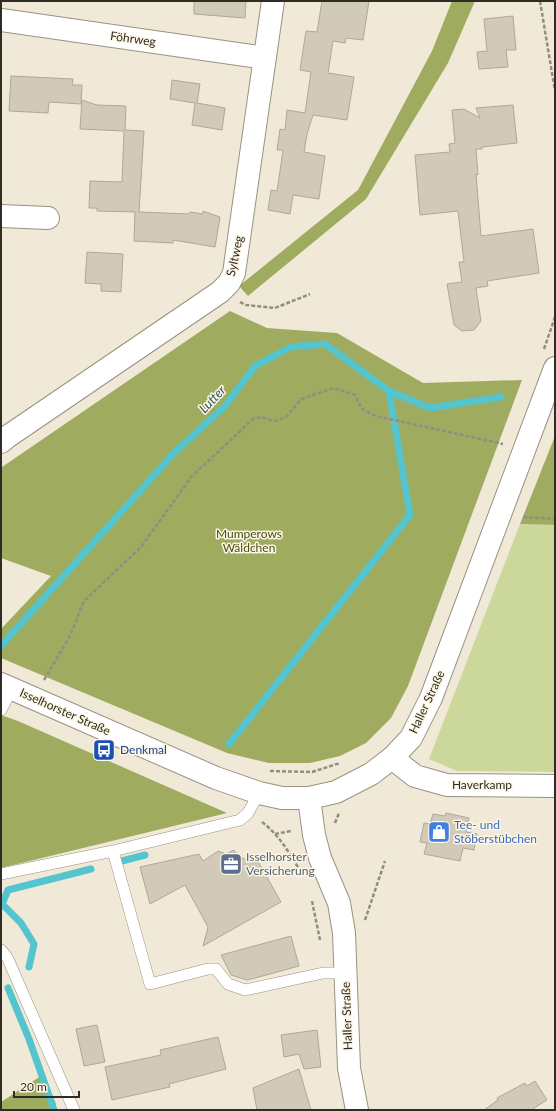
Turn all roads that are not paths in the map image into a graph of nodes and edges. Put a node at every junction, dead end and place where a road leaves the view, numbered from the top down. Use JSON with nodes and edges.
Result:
{"nodes":[{"id":1,"x":273,"y":1,"type":"edge"},
{"id":2,"x":1,"y":20,"type":"edge"},
{"id":3,"x":265,"y":58,"type":"junction"},
{"id":4,"x":1,"y":216,"type":"edge"},
{"id":5,"x":48,"y":218,"type":"dead end"},
{"id":6,"x":549,"y":359,"type":"edge"},
{"id":7,"x":3,"y":435,"type":"edge"},
{"id":8,"x":7,"y":686,"type":"edge"},
{"id":9,"x":1,"y":710,"type":"edge"},
{"id":10,"x":392,"y":758,"type":"junction"},
{"id":11,"x":555,"y":786,"type":"edge"},
{"id":12,"x":259,"y":793,"type":"junction"},
{"id":13,"x":309,"y":798,"type":"junction"},
{"id":14,"x":113,"y":852,"type":"junction"},
{"id":15,"x":1,"y":874,"type":"edge"},
{"id":16,"x":1,"y":950,"type":"edge"},
{"id":17,"x":346,"y":973,"type":"junction"},
{"id":18,"x":74,"y":1110,"type":"edge"},
{"id":19,"x":357,"y":1110,"type":"edge"}],
"edges":[{"from":1,"to":3,"type":"street","name":"Syltweg"},
{"from":2,"to":3,"type":"street","name":"Föhrweg"},
{"from":3,"to":7,"type":"street","name":"Syltweg"},
{"from":4,"to":5,"type":"street"},
{"from":6,"to":10,"type":"street","name":"Haller Straße"},
{"from":8,"to":9,"type":"lane"},
{"from":8,"to":12,"type":"street","name":"Isselhorster Straße"},
{"from":10,"to":11,"type":"street","name":"Haverkamp"},
{"from":10,"to":13,"type":"street","name":"Haller Straße"},
{"from":12,"to":13,"type":"street","name":"Isselhorster Straße"},
{"from":12,"to":14,"type":"lane"},
{"from":13,"to":17,"type":"street","name":"Haller Straße"},
{"from":14,"to":15,"type":"lane"},
{"from":14,"to":17,"type":"lane"},
{"from":16,"to":18,"type":"lane"},
{"from":17,"to":19,"type":"street","name":"Haller Straße"}]}
